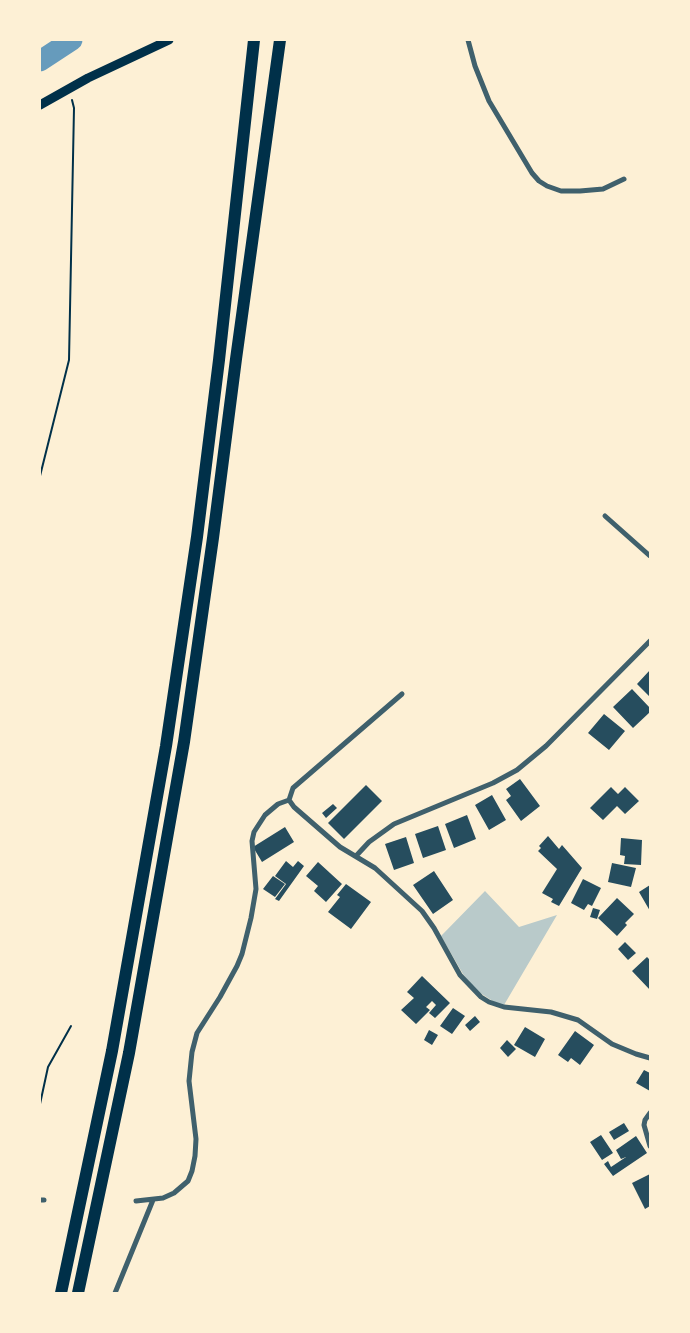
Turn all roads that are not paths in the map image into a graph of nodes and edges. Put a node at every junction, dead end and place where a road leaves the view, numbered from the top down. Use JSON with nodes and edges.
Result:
{"nodes":[{"id":1,"x":169,"y":40,"type":"edge"},
{"id":2,"x":254,"y":40,"type":"edge"},
{"id":3,"x":280,"y":40,"type":"edge"},
{"id":4,"x":468,"y":40,"type":"edge"},
{"id":5,"x":40,"y":105,"type":"edge"},
{"id":6,"x":624,"y":179,"type":"dead end"},
{"id":7,"x":605,"y":516,"type":"dead end"},
{"id":8,"x":650,"y":556,"type":"edge"},
{"id":9,"x":650,"y":641,"type":"edge"},
{"id":10,"x":402,"y":694,"type":"dead end"},
{"id":11,"x":289,"y":800,"type":"junction"},
{"id":12,"x":356,"y":856,"type":"junction"},
{"id":13,"x":650,"y":1058,"type":"edge"},
{"id":14,"x":650,"y":1113,"type":"edge"},
{"id":15,"x":650,"y":1146,"type":"edge"},
{"id":16,"x":153,"y":1200,"type":"junction"},
{"id":17,"x":136,"y":1201,"type":"dead end"},
{"id":18,"x":60,"y":1293,"type":"edge"},
{"id":19,"x":78,"y":1293,"type":"edge"},
{"id":20,"x":115,"y":1293,"type":"edge"}],
"edges":[{"from":1,"to":5,"type":"main road"},
{"from":2,"to":18,"type":"highway"},
{"from":3,"to":19,"type":"highway"},
{"from":4,"to":6,"type":"street"},
{"from":7,"to":8,"type":"street"},
{"from":9,"to":12,"type":"street"},
{"from":10,"to":11,"type":"street"},
{"from":11,"to":12,"type":"street"},
{"from":11,"to":16,"type":"street"},
{"from":12,"to":13,"type":"street"},
{"from":14,"to":15,"type":"street"},
{"from":16,"to":17,"type":"street"},
{"from":16,"to":20,"type":"street"}]}
